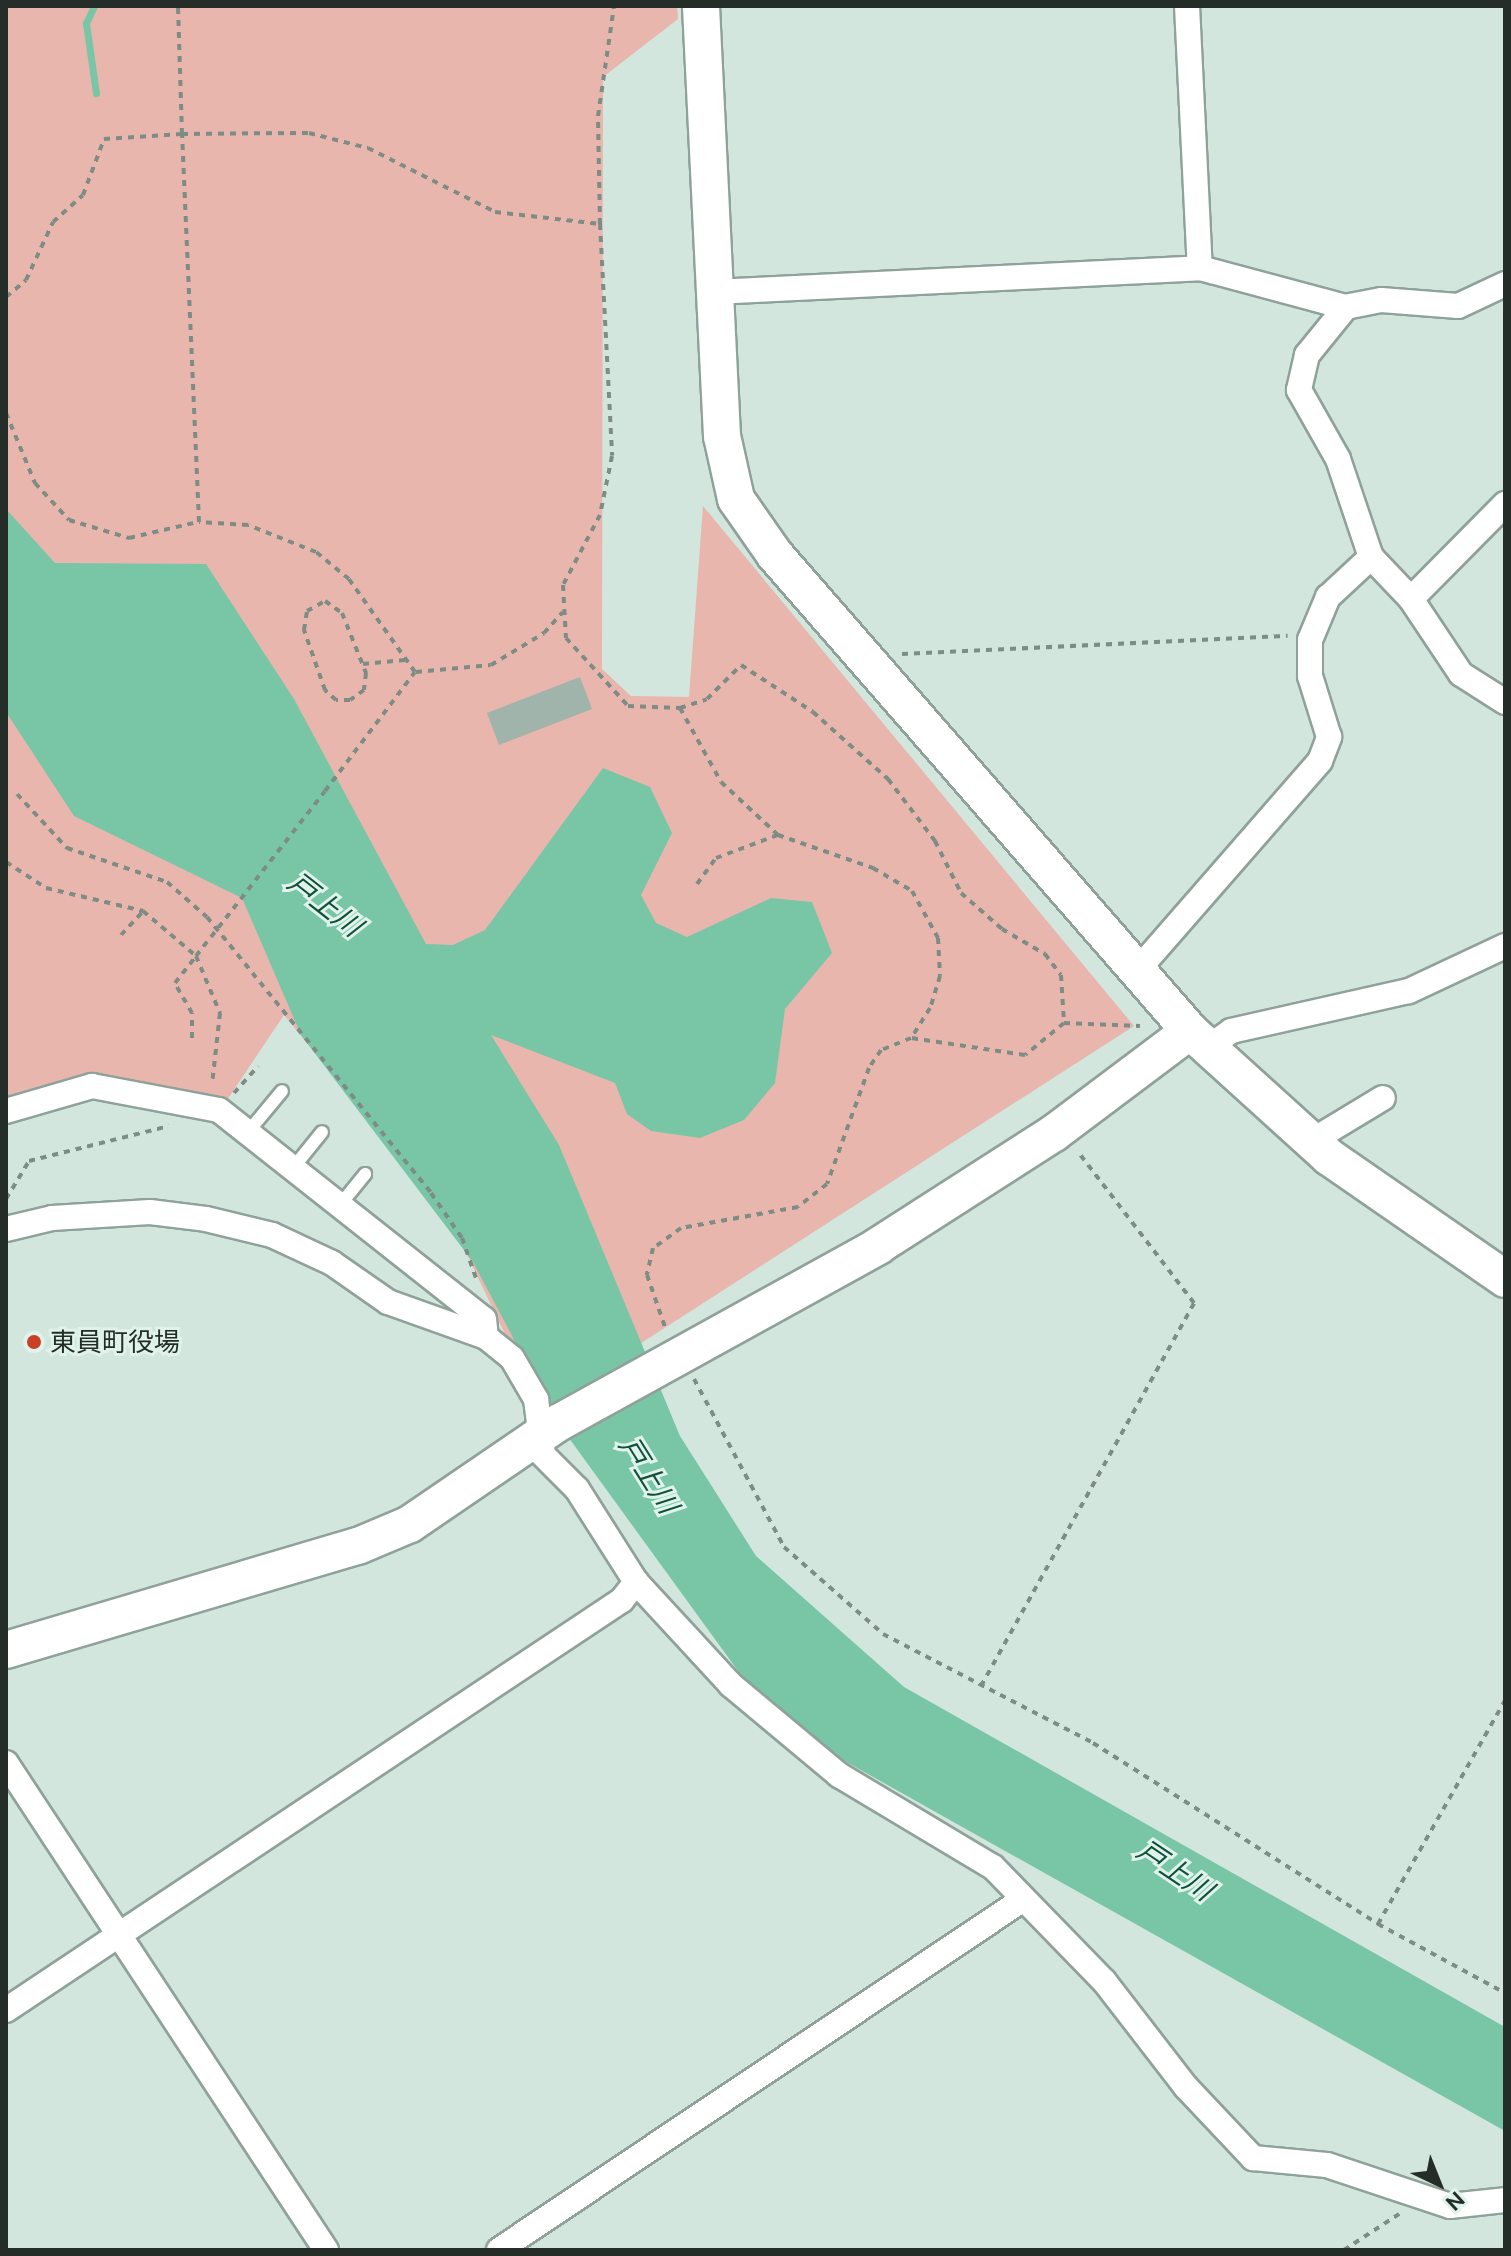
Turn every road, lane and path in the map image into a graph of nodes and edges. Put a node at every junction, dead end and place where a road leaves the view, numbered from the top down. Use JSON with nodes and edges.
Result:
{"nodes":[{"id":1,"x":178,"y":6,"type":"edge"},
{"id":2,"x":614,"y":6,"type":"edge"},
{"id":3,"x":701,"y":6,"type":"edge"},
{"id":4,"x":1187,"y":6,"type":"edge"},
{"id":5,"x":182,"y":134,"type":"junction"},
{"id":6,"x":600,"y":224,"type":"junction"},
{"id":7,"x":1200,"y":268,"type":"junction"},
{"id":8,"x":1505,"y":284,"type":"edge"},
{"id":9,"x":714,"y":292,"type":"junction"},
{"id":10,"x":6,"y":297,"type":"edge"},
{"id":11,"x":1346,"y":307,"type":"junction"},
{"id":12,"x":6,"y":413,"type":"edge"},
{"id":13,"x":1505,"y":504,"type":"edge"},
{"id":14,"x":199,"y":522,"type":"junction"},
{"id":15,"x":1371,"y":557,"type":"junction"},
{"id":16,"x":1411,"y":599,"type":"junction"},
{"id":17,"x":564,"y":610,"type":"junction"},
{"id":18,"x":1310,"y":640,"type":"junction"},
{"id":19,"x":405,"y":660,"type":"junction"},
{"id":20,"x":867,"y":662,"type":"junction"},
{"id":21,"x":363,"y":664,"type":"junction"},
{"id":22,"x":415,"y":672,"type":"junction"},
{"id":23,"x":1505,"y":702,"type":"edge"},
{"id":24,"x":680,"y":708,"type":"junction"},
{"id":25,"x":17,"y":794,"type":"dead end"},
{"id":26,"x":778,"y":835,"type":"junction"},
{"id":27,"x":6,"y":862,"type":"edge"},
{"id":28,"x":697,"y":884,"type":"dead end"},
{"id":29,"x":143,"y":911,"type":"junction"},
{"id":30,"x":121,"y":935,"type":"dead end"},
{"id":31,"x":1505,"y":946,"type":"edge"},
{"id":32,"x":196,"y":956,"type":"junction"},
{"id":33,"x":1136,"y":972,"type":"junction"},
{"id":34,"x":1064,"y":1023,"type":"junction"},
{"id":35,"x":1140,"y":1026,"type":"dead end"},
{"id":36,"x":192,"y":1038,"type":"dead end"},
{"id":37,"x":911,"y":1038,"type":"junction"},
{"id":38,"x":1199,"y":1040,"type":"junction"},
{"id":39,"x":258,"y":1066,"type":"dead end"},
{"id":40,"x":282,"y":1091,"type":"dead end"},
{"id":41,"x":1383,"y":1098,"type":"dead end"},
{"id":42,"x":227,"y":1100,"type":"dead end"},
{"id":43,"x":6,"y":1111,"type":"edge"},
{"id":44,"x":1060,"y":1128,"type":"junction"},
{"id":45,"x":248,"y":1132,"type":"junction"},
{"id":46,"x":322,"y":1132,"type":"dead end"},
{"id":47,"x":1310,"y":1142,"type":"junction"},
{"id":48,"x":293,"y":1168,"type":"junction"},
{"id":49,"x":365,"y":1174,"type":"dead end"},
{"id":50,"x":340,"y":1205,"type":"junction"},
{"id":51,"x":6,"y":1229,"type":"edge"},
{"id":52,"x":1505,"y":1279,"type":"edge"},
{"id":53,"x":485,"y":1328,"type":"junction"},
{"id":54,"x":674,"y":1359,"type":"junction"},
{"id":55,"x":549,"y":1429,"type":"junction"},
{"id":56,"x":636,"y":1582,"type":"junction"},
{"id":57,"x":6,"y":1650,"type":"edge"},
{"id":58,"x":981,"y":1686,"type":"junction"},
{"id":59,"x":1505,"y":1700,"type":"edge"},
{"id":60,"x":6,"y":1763,"type":"edge"},
{"id":61,"x":1022,"y":1900,"type":"junction"},
{"id":62,"x":1378,"y":1924,"type":"junction"},
{"id":63,"x":119,"y":1935,"type":"junction"},
{"id":64,"x":1505,"y":1993,"type":"edge"},
{"id":65,"x":6,"y":2010,"type":"edge"},
{"id":66,"x":1414,"y":2197,"type":"junction"},
{"id":67,"x":1505,"y":2200,"type":"edge"},
{"id":68,"x":326,"y":2250,"type":"edge"},
{"id":69,"x":499,"y":2250,"type":"edge"},
{"id":70,"x":1344,"y":2250,"type":"edge"}],
"edges":[{"from":1,"to":5,"type":"path"},
{"from":2,"to":6,"type":"path"},
{"from":3,"to":9,"type":"street"},
{"from":4,"to":7,"type":"street"},
{"from":5,"to":6,"type":"path"},
{"from":5,"to":10,"type":"path"},
{"from":5,"to":14,"type":"path"},
{"from":6,"to":17,"type":"path"},
{"from":7,"to":9,"type":"street"},
{"from":7,"to":11,"type":"street"},
{"from":8,"to":11,"type":"street"},
{"from":9,"to":20,"type":"street"},
{"from":11,"to":15,"type":"street"},
{"from":12,"to":14,"type":"path"},
{"from":13,"to":16,"type":"street"},
{"from":14,"to":19,"type":"path"},
{"from":15,"to":16,"type":"street"},
{"from":15,"to":18,"type":"street"},
{"from":16,"to":23,"type":"street"},
{"from":17,"to":22,"type":"path"},
{"from":17,"to":24,"type":"path"},
{"from":18,"to":20,"type":"path"},
{"from":18,"to":33,"type":"street"},
{"from":19,"to":21,"type":"path"},
{"from":19,"to":22,"type":"path"},
{"from":20,"to":33,"type":"street"},
{"from":21,"to":21,"type":"path"},
{"from":22,"to":32,"type":"path","bridge":true},
{"from":24,"to":26,"type":"path"},
{"from":24,"to":34,"type":"path"},
{"from":25,"to":53,"type":"path"},
{"from":26,"to":28,"type":"path"},
{"from":26,"to":37,"type":"path"},
{"from":27,"to":29,"type":"path"},
{"from":29,"to":30,"type":"path"},
{"from":29,"to":32,"type":"path"},
{"from":31,"to":38,"type":"street"},
{"from":32,"to":36,"type":"path"},
{"from":33,"to":38,"type":"street"},
{"from":34,"to":35,"type":"path"},
{"from":34,"to":37,"type":"path"},
{"from":37,"to":54,"type":"path"},
{"from":38,"to":44,"type":"street"},
{"from":38,"to":47,"type":"street"},
{"from":39,"to":42,"type":"path"},
{"from":40,"to":45,"type":"lane"},
{"from":41,"to":47,"type":"street"},
{"from":43,"to":45,"type":"street"},
{"from":44,"to":54,"type":"street"},
{"from":44,"to":58,"type":"path"},
{"from":45,"to":48,"type":"street"},
{"from":46,"to":48,"type":"lane"},
{"from":47,"to":52,"type":"street"},
{"from":48,"to":50,"type":"street"},
{"from":49,"to":50,"type":"lane"},
{"from":50,"to":53,"type":"street"},
{"from":51,"to":53,"type":"street"},
{"from":53,"to":55,"type":"street"},
{"from":54,"to":55,"type":"street"},
{"from":54,"to":58,"type":"path"},
{"from":55,"to":56,"type":"street"},
{"from":55,"to":57,"type":"street"},
{"from":56,"to":61,"type":"street"},
{"from":56,"to":63,"type":"street"},
{"from":58,"to":62,"type":"path"},
{"from":59,"to":62,"type":"path"},
{"from":60,"to":63,"type":"street"},
{"from":61,"to":66,"type":"street"},
{"from":61,"to":69,"type":"street"},
{"from":62,"to":64,"type":"path"},
{"from":63,"to":65,"type":"street"},
{"from":63,"to":68,"type":"street"},
{"from":66,"to":67,"type":"street"},
{"from":66,"to":70,"type":"path"}]}
